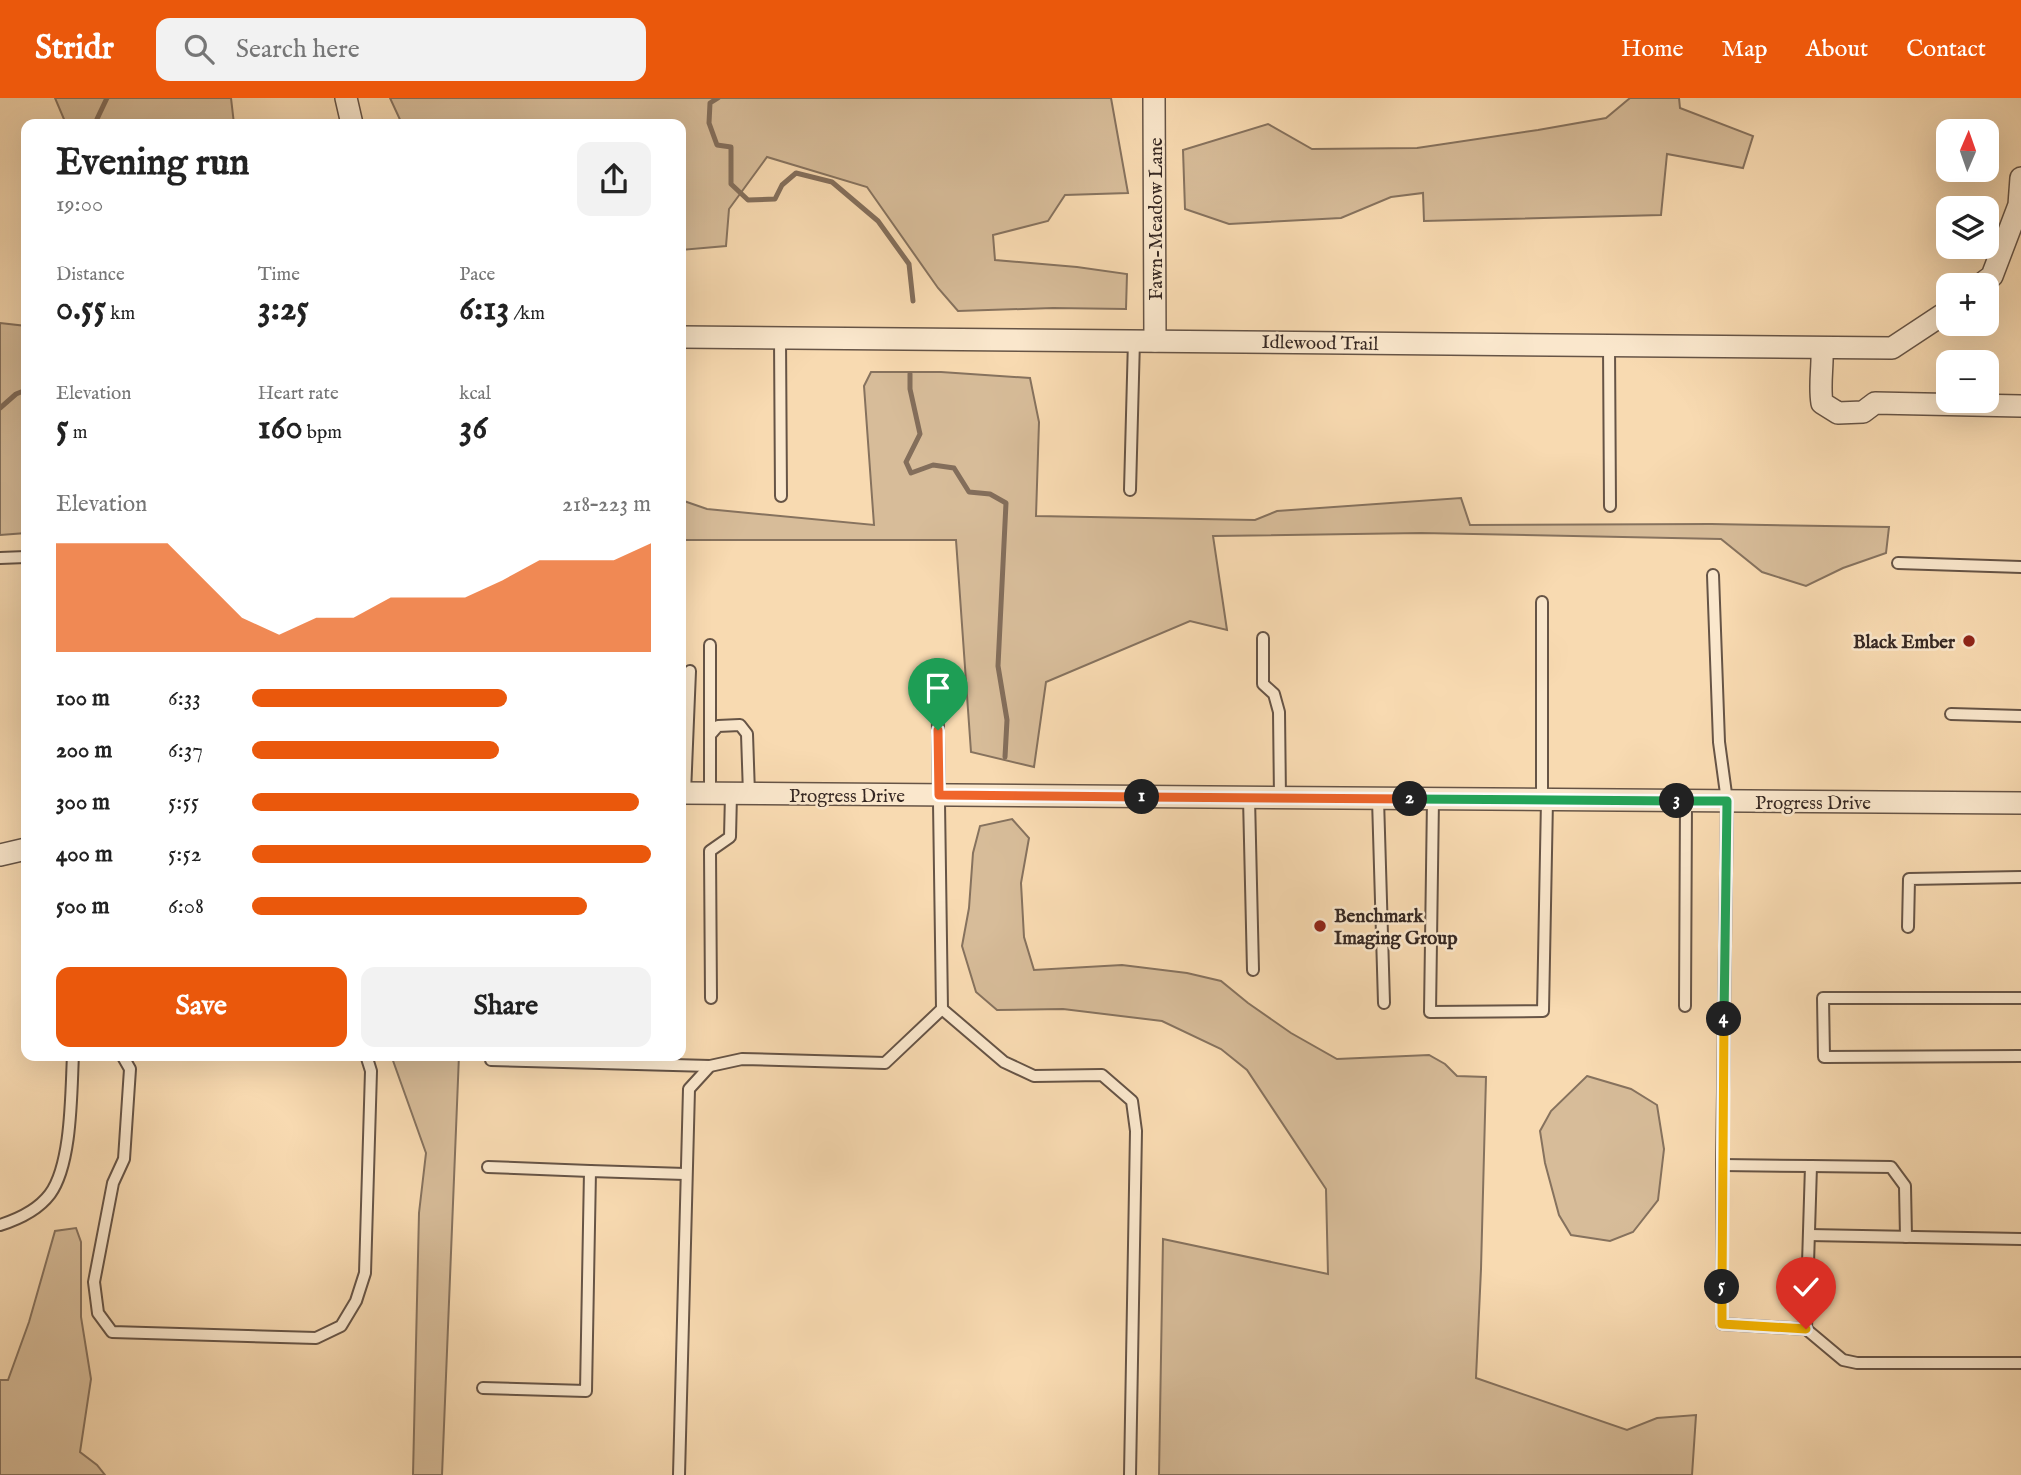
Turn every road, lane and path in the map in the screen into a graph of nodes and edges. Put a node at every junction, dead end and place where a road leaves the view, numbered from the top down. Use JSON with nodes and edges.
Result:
{"nodes":[{"id":1,"x":346,"y":98,"type":"edge"},
{"id":2,"x":1154,"y":98,"type":"edge"},
{"id":3,"x":351,"y":119,"type":"edge"},
{"id":4,"x":2021,"y":178,"type":"edge"},
{"id":5,"x":1993,"y":273,"type":"edge"},
{"id":6,"x":1936,"y":319,"type":"edge"},
{"id":7,"x":686,"y":337,"type":"edge"},
{"id":8,"x":780,"y":338,"type":"junction"},
{"id":9,"x":1145,"y":340,"type":"junction"},
{"id":10,"x":1609,"y":346,"type":"junction"},
{"id":11,"x":1822,"y":348,"type":"junction"},
{"id":12,"x":2021,"y":406,"type":"edge"},
{"id":13,"x":1130,"y":490,"type":"dead end"},
{"id":14,"x":780,"y":496,"type":"dead end"},
{"id":15,"x":1610,"y":506,"type":"dead end"},
{"id":16,"x":21,"y":557,"type":"edge"},
{"id":17,"x":0,"y":558,"type":"edge"},
{"id":18,"x":1898,"y":564,"type":"dead end"},
{"id":19,"x":2021,"y":567,"type":"edge"},
{"id":20,"x":1713,"y":575,"type":"dead end"},
{"id":21,"x":1542,"y":602,"type":"dead end"},
{"id":22,"x":1263,"y":638,"type":"dead end"},
{"id":23,"x":710,"y":645,"type":"dead end"},
{"id":24,"x":937,"y":665,"type":"dead end"},
{"id":25,"x":690,"y":671,"type":"dead end"},
{"id":26,"x":1951,"y":714,"type":"dead end"},
{"id":27,"x":2021,"y":716,"type":"edge"},
{"id":28,"x":711,"y":734,"type":"junction"},
{"id":29,"x":686,"y":741,"type":"edge"},
{"id":30,"x":686,"y":793,"type":"edge"},
{"id":31,"x":730,"y":794,"type":"junction"},
{"id":32,"x":939,"y":795,"type":"junction"},
{"id":33,"x":1249,"y":798,"type":"junction"},
{"id":34,"x":1280,"y":798,"type":"junction"},
{"id":35,"x":1378,"y":799,"type":"junction"},
{"id":36,"x":1433,"y":799,"type":"junction"},
{"id":37,"x":1545,"y":800,"type":"junction"},
{"id":38,"x":1686,"y":801,"type":"junction"},
{"id":39,"x":1727,"y":801,"type":"junction"},
{"id":40,"x":2021,"y":803,"type":"edge"},
{"id":41,"x":21,"y":850,"type":"edge"},
{"id":42,"x":0,"y":855,"type":"edge"},
{"id":43,"x":2021,"y":877,"type":"edge"},
{"id":44,"x":1908,"y":927,"type":"dead end"},
{"id":45,"x":1253,"y":970,"type":"dead end"},
{"id":46,"x":711,"y":998,"type":"dead end"},
{"id":47,"x":2021,"y":998,"type":"edge"},
{"id":48,"x":1384,"y":1003,"type":"dead end"},
{"id":49,"x":1685,"y":1006,"type":"dead end"},
{"id":50,"x":942,"y":1009,"type":"junction"},
{"id":51,"x":2021,"y":1056,"type":"edge"},
{"id":52,"x":73,"y":1061,"type":"edge"},
{"id":53,"x":125,"y":1061,"type":"edge"},
{"id":54,"x":368,"y":1061,"type":"edge"},
{"id":55,"x":528,"y":1061,"type":"edge"},
{"id":56,"x":710,"y":1066,"type":"junction"},
{"id":57,"x":1722,"y":1165,"type":"junction"},
{"id":58,"x":1811,"y":1166,"type":"junction"},
{"id":59,"x":488,"y":1167,"type":"dead end"},
{"id":60,"x":590,"y":1171,"type":"junction"},
{"id":61,"x":685,"y":1174,"type":"junction"},
{"id":62,"x":0,"y":1225,"type":"edge"},
{"id":63,"x":1809,"y":1235,"type":"junction"},
{"id":64,"x":1906,"y":1237,"type":"junction"},
{"id":65,"x":2021,"y":1239,"type":"edge"},
{"id":66,"x":1806,"y":1329,"type":"junction"},
{"id":67,"x":2021,"y":1363,"type":"edge"},
{"id":68,"x":483,"y":1388,"type":"dead end"},
{"id":69,"x":679,"y":1475,"type":"edge"},
{"id":70,"x":1130,"y":1475,"type":"edge"}],
"edges":[{"from":1,"to":3,"type":"street"},
{"from":2,"to":9,"type":"street","name":"Fawn-Meadow Lane"},
{"from":4,"to":5,"type":"street"},
{"from":6,"to":11,"type":"street","name":"Idlewood Trail"},
{"from":7,"to":8,"type":"street","name":"Idlewood Trail"},
{"from":8,"to":9,"type":"street","name":"Idlewood Trail"},
{"from":8,"to":14,"type":"lane"},
{"from":9,"to":10,"type":"street","name":"Idlewood Trail"},
{"from":9,"to":13,"type":"lane"},
{"from":10,"to":11,"type":"street","name":"Idlewood Trail"},
{"from":10,"to":15,"type":"lane"},
{"from":11,"to":12,"type":"street"},
{"from":16,"to":17,"type":"lane"},
{"from":18,"to":19,"type":"lane"},
{"from":20,"to":39,"type":"lane"},
{"from":21,"to":37,"type":"lane"},
{"from":22,"to":34,"type":"lane"},
{"from":23,"to":28,"type":"lane"},
{"from":24,"to":32,"type":"lane"},
{"from":25,"to":29,"type":"lane"},
{"from":26,"to":27,"type":"lane"},
{"from":28,"to":31,"type":"lane"},
{"from":28,"to":31,"type":"lane"},
{"from":30,"to":31,"type":"street","name":"Progress Drive"},
{"from":31,"to":32,"type":"street","name":"Progress Drive"},
{"from":31,"to":46,"type":"lane"},
{"from":32,"to":33,"type":"street","name":"Progress Drive"},
{"from":32,"to":50,"type":"lane"},
{"from":33,"to":34,"type":"street","name":"Progress Drive"},
{"from":33,"to":45,"type":"lane"},
{"from":34,"to":35,"type":"street","name":"Progress Drive"},
{"from":35,"to":36,"type":"street","name":"Progress Drive"},
{"from":35,"to":48,"type":"lane"},
{"from":36,"to":37,"type":"street","name":"Progress Drive"},
{"from":36,"to":37,"type":"lane"},
{"from":37,"to":38,"type":"street","name":"Progress Drive"},
{"from":38,"to":39,"type":"street","name":"Progress Drive"},
{"from":38,"to":49,"type":"lane"},
{"from":39,"to":40,"type":"street","name":"Progress Drive"},
{"from":39,"to":57,"type":"lane"},
{"from":41,"to":42,"type":"street"},
{"from":43,"to":44,"type":"lane"},
{"from":47,"to":51,"type":"lane"},
{"from":50,"to":56,"type":"lane"},
{"from":50,"to":70,"type":"lane"},
{"from":52,"to":62,"type":"lane"},
{"from":53,"to":54,"type":"lane"},
{"from":55,"to":56,"type":"lane"},
{"from":56,"to":61,"type":"lane"},
{"from":57,"to":58,"type":"lane"},
{"from":57,"to":66,"type":"lane"},
{"from":58,"to":63,"type":"lane"},
{"from":58,"to":64,"type":"lane"},
{"from":59,"to":60,"type":"lane"},
{"from":60,"to":61,"type":"lane"},
{"from":60,"to":68,"type":"lane"},
{"from":61,"to":69,"type":"lane"},
{"from":63,"to":64,"type":"lane"},
{"from":63,"to":66,"type":"lane"},
{"from":64,"to":65,"type":"lane"},
{"from":66,"to":67,"type":"lane"}]}
